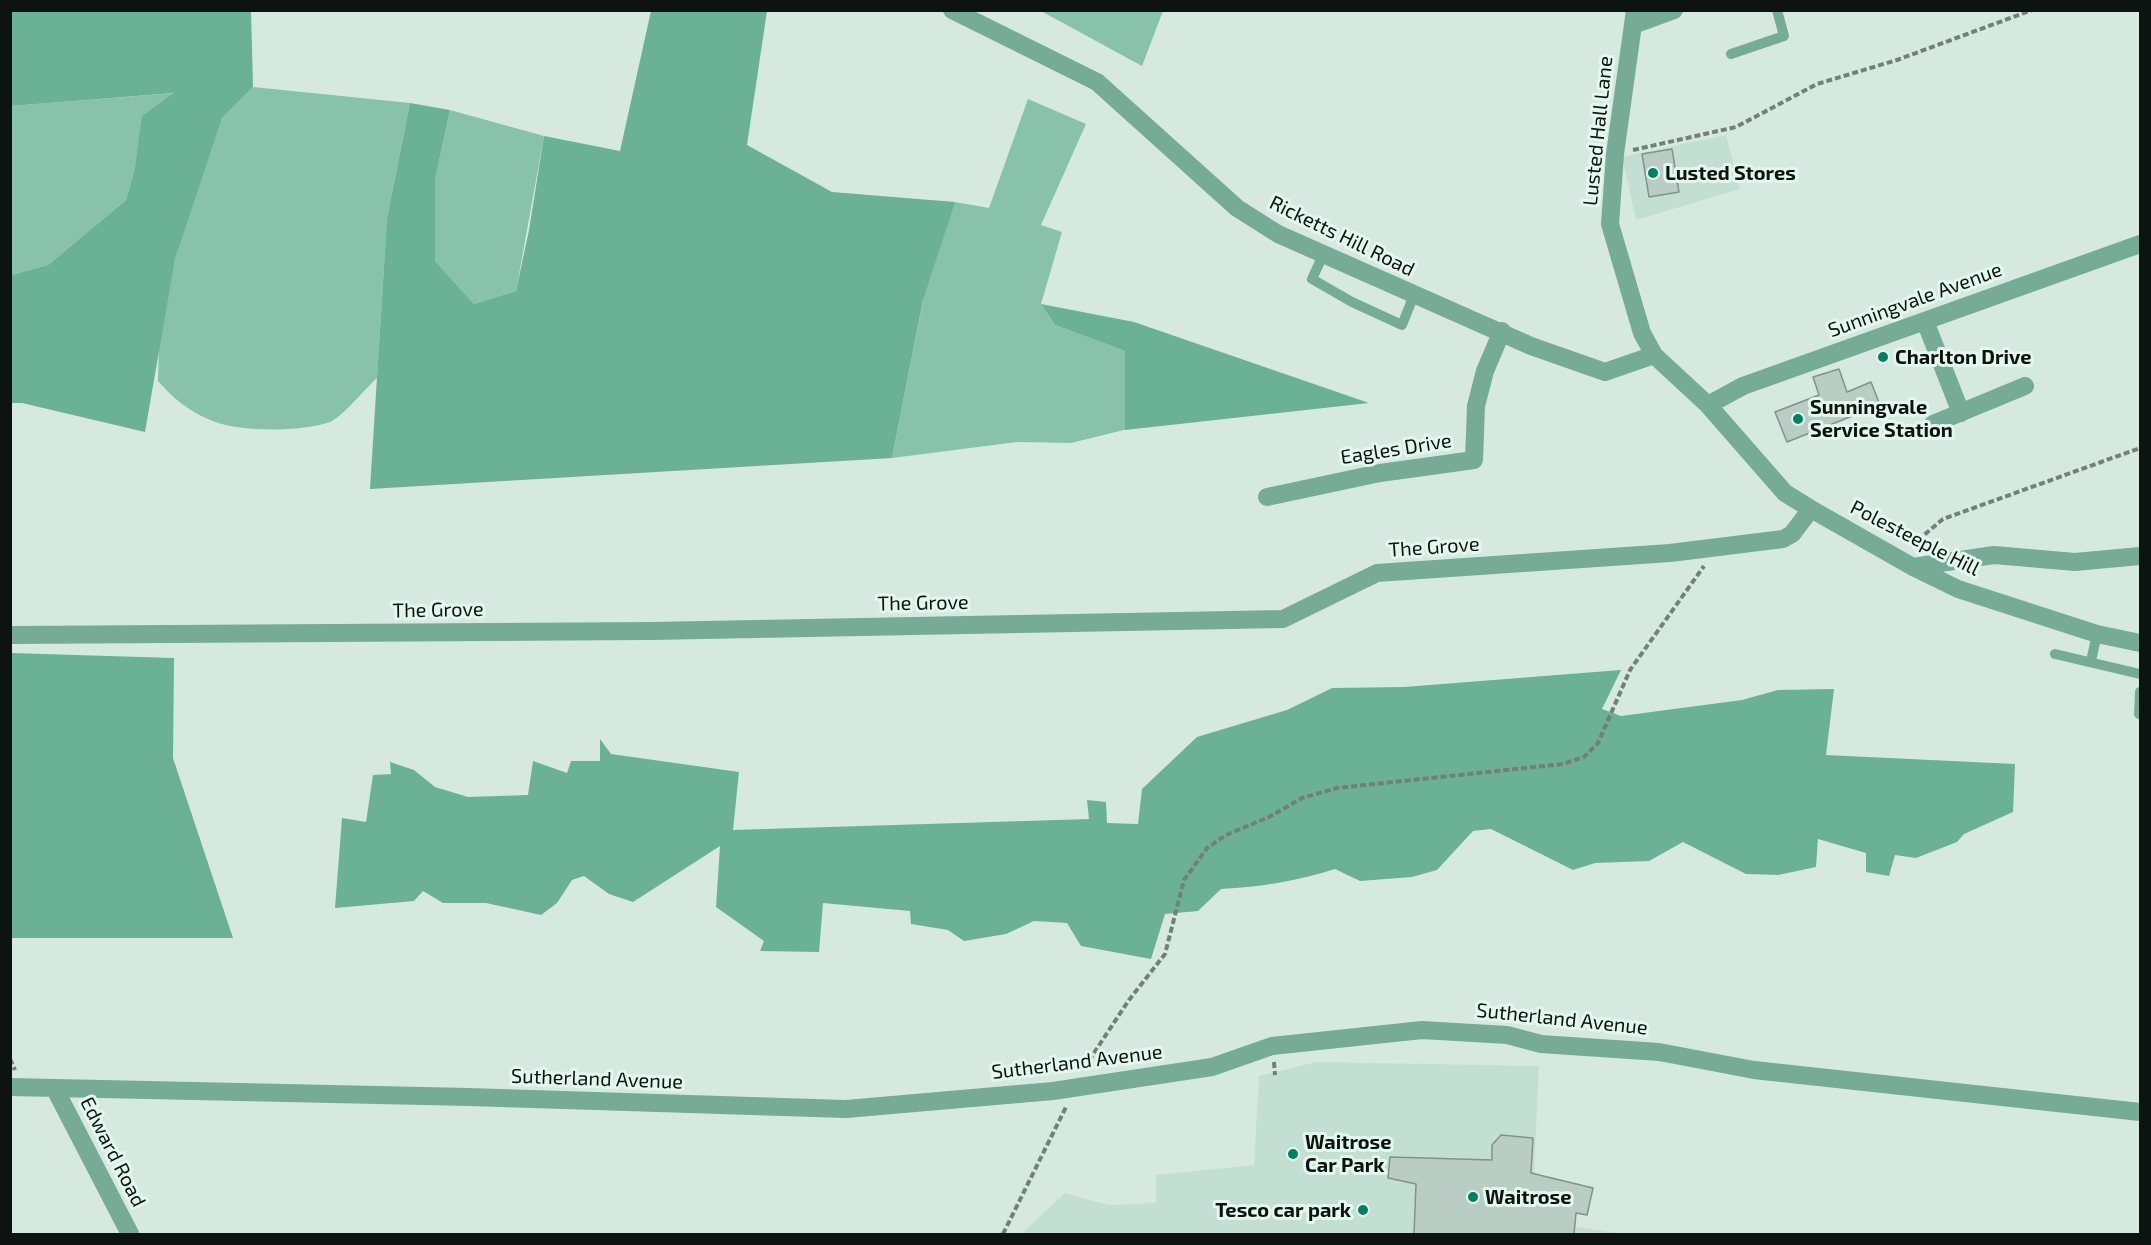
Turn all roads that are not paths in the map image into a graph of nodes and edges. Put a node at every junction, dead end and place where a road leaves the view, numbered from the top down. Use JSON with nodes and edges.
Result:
{"nodes":[{"id":1,"x":952,"y":10,"type":"edge"},
{"id":2,"x":1674,"y":10,"type":"edge"},
{"id":3,"x":1777,"y":10,"type":"edge"},
{"id":4,"x":1634,"y":18,"type":"edge"},
{"id":5,"x":1731,"y":54,"type":"dead end"},
{"id":6,"x":2140,"y":244,"type":"edge"},
{"id":7,"x":1323,"y":255,"type":"junction"},
{"id":8,"x":1414,"y":295,"type":"junction"},
{"id":9,"x":1925,"y":321,"type":"junction"},
{"id":10,"x":1502,"y":332,"type":"junction"},
{"id":11,"x":1654,"y":355,"type":"junction"},
{"id":12,"x":2025,"y":386,"type":"dead end"},
{"id":13,"x":1708,"y":405,"type":"junction"},
{"id":14,"x":1960,"y":413,"type":"junction"},
{"id":15,"x":1933,"y":424,"type":"dead end"},
{"id":16,"x":1267,"y":496,"type":"dead end"},
{"id":17,"x":1811,"y":509,"type":"junction"},
{"id":18,"x":2140,"y":556,"type":"edge"},
{"id":19,"x":1905,"y":562,"type":"junction"},
{"id":20,"x":2097,"y":634,"type":"junction"},
{"id":21,"x":10,"y":635,"type":"edge"},
{"id":22,"x":2140,"y":643,"type":"edge"},
{"id":23,"x":2055,"y":654,"type":"dead end"},
{"id":24,"x":2091,"y":661,"type":"junction"},
{"id":25,"x":2140,"y":674,"type":"edge"},
{"id":26,"x":2140,"y":692,"type":"edge"},
{"id":27,"x":2139,"y":714,"type":"dead end"},
{"id":28,"x":10,"y":1087,"type":"edge"},
{"id":29,"x":56,"y":1089,"type":"junction"},
{"id":30,"x":2140,"y":1112,"type":"edge"},
{"id":31,"x":130,"y":1234,"type":"edge"}],
"edges":[{"from":1,"to":7,"type":"street","name":"Ricketts Hill Road"},
{"from":2,"to":4,"type":"street"},
{"from":3,"to":5,"type":"lane"},
{"from":4,"to":11,"type":"street","name":"Lusted Hall Lane"},
{"from":6,"to":9,"type":"street","name":"Sunningvale Avenue"},
{"from":7,"to":8,"type":"street","name":"Ricketts Hill Road"},
{"from":7,"to":8,"type":"lane"},
{"from":8,"to":10,"type":"street","name":"Ricketts Hill Road"},
{"from":9,"to":13,"type":"street","name":"Sunningvale Avenue"},
{"from":9,"to":14,"type":"street"},
{"from":10,"to":11,"type":"street","name":"Ricketts Hill Road"},
{"from":10,"to":16,"type":"street","name":"Eagles Drive"},
{"from":11,"to":13,"type":"street","name":"Lusted Hall Lane"},
{"from":12,"to":14,"type":"street"},
{"from":13,"to":17,"type":"street","name":"Polesteeple Hill"},
{"from":14,"to":15,"type":"street"},
{"from":17,"to":19,"type":"street","name":"Polesteeple Hill"},
{"from":17,"to":21,"type":"street","name":"The Grove"},
{"from":18,"to":19,"type":"street"},
{"from":19,"to":20,"type":"street","name":"Polesteeple Hill"},
{"from":20,"to":22,"type":"street","name":"Polesteeple Hill"},
{"from":20,"to":24,"type":"lane"},
{"from":23,"to":24,"type":"lane"},
{"from":24,"to":25,"type":"lane"},
{"from":26,"to":27,"type":"lane"},
{"from":28,"to":29,"type":"street","name":"Sutherland Avenue"},
{"from":29,"to":30,"type":"street","name":"Sutherland Avenue"},
{"from":29,"to":31,"type":"street","name":"Edward Road"}]}
